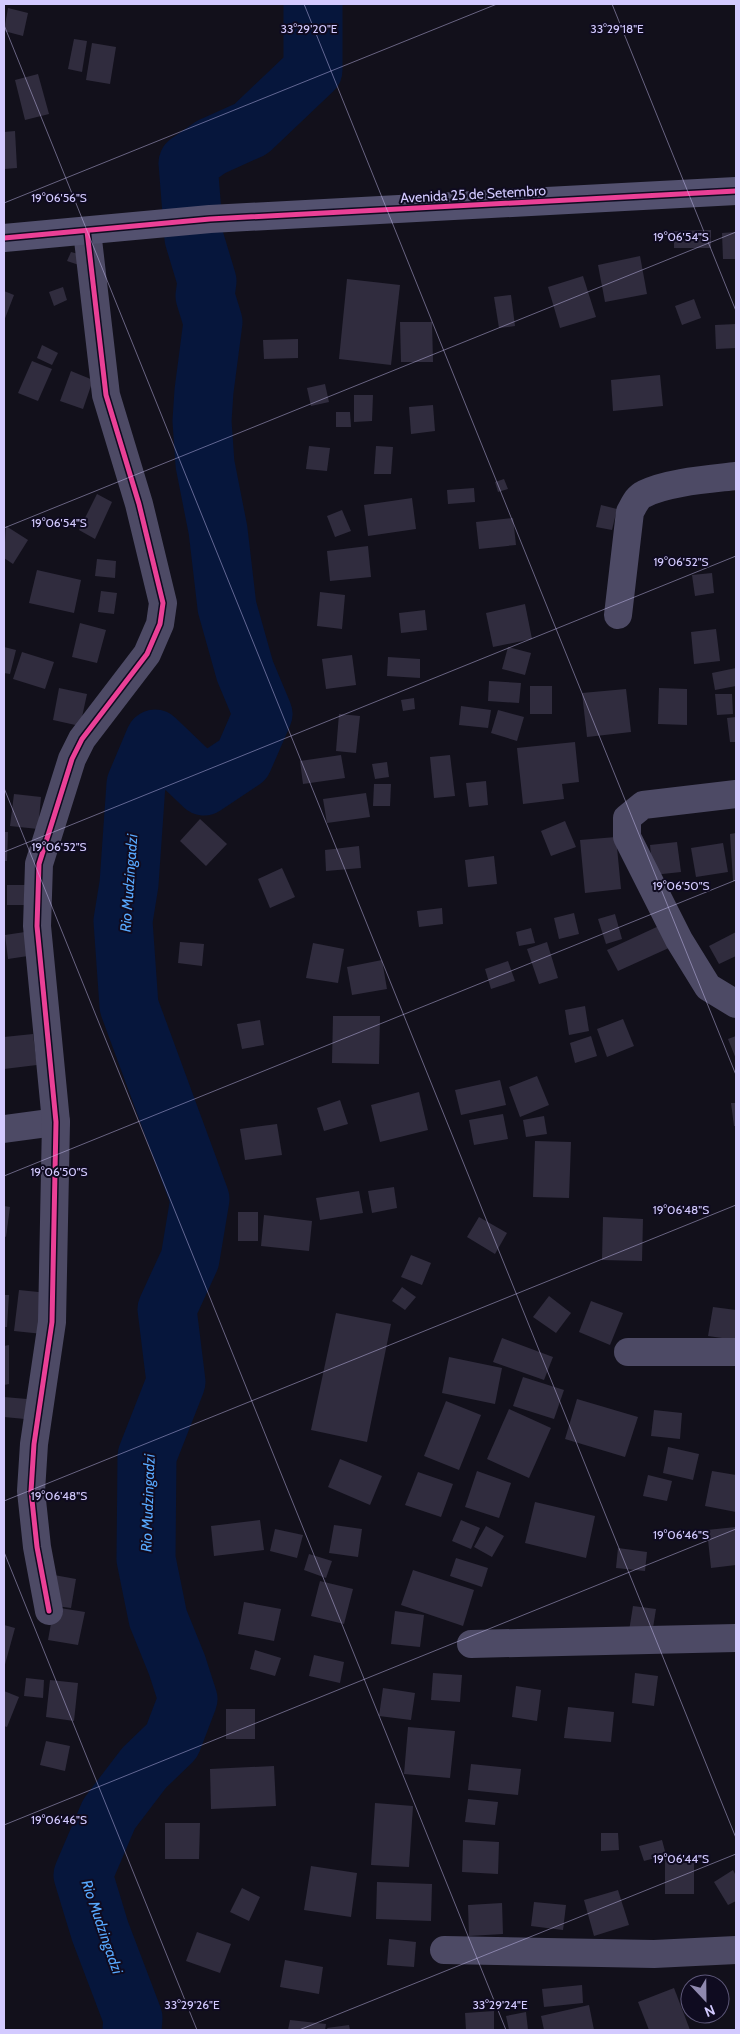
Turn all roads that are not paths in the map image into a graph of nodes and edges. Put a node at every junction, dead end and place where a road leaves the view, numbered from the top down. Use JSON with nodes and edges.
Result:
{"nodes":[{"id":1,"x":736,"y":190,"type":"edge"},
{"id":2,"x":87,"y":231,"type":"junction"},
{"id":3,"x":4,"y":238,"type":"edge"},
{"id":4,"x":736,"y":476,"type":"edge"},
{"id":5,"x":618,"y":614,"type":"dead end"},
{"id":6,"x":736,"y":794,"type":"edge"},
{"id":7,"x":736,"y":1004,"type":"edge"},
{"id":8,"x":56,"y":1122,"type":"junction"},
{"id":9,"x":4,"y":1129,"type":"edge"},
{"id":10,"x":628,"y":1352,"type":"dead end"},
{"id":11,"x":736,"y":1352,"type":"edge"},
{"id":12,"x":49,"y":1611,"type":"dead end"},
{"id":13,"x":736,"y":1638,"type":"edge"},
{"id":14,"x":470,"y":1644,"type":"dead end"},
{"id":15,"x":444,"y":1950,"type":"dead end"},
{"id":16,"x":736,"y":1950,"type":"edge"}],
"edges":[{"from":1,"to":2,"type":"street","name":"Avenida 25 de Setembro"},
{"from":2,"to":3,"type":"street","name":"Avenida 25 de Setembro"},
{"from":2,"to":8,"type":"street"},
{"from":4,"to":5,"type":"street"},
{"from":6,"to":7,"type":"street"},
{"from":8,"to":9,"type":"street"},
{"from":8,"to":12,"type":"street"},
{"from":10,"to":11,"type":"street"},
{"from":13,"to":14,"type":"street"},
{"from":15,"to":16,"type":"street"}]}
